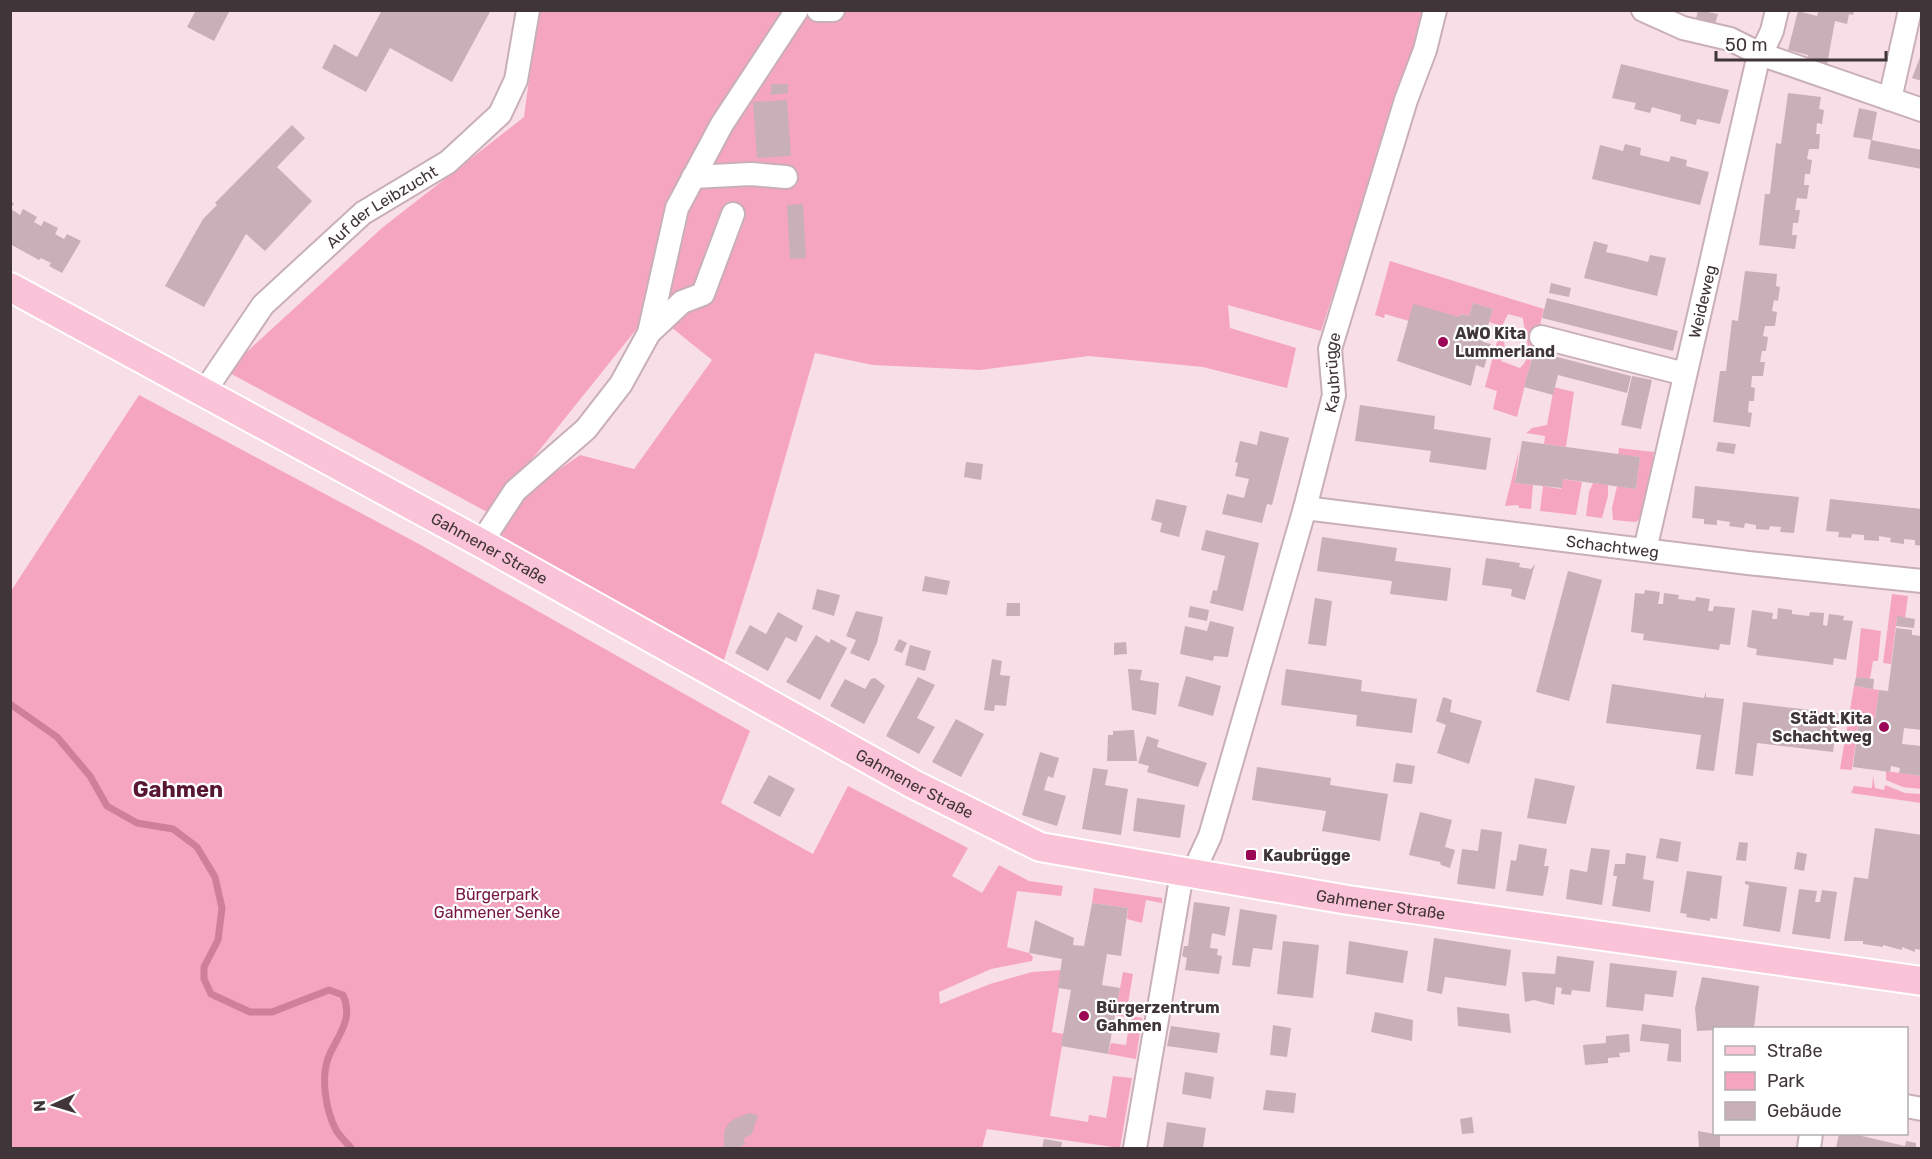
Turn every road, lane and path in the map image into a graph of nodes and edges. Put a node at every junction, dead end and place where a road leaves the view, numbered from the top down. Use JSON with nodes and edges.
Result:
{"nodes":[{"id":1,"x":528,"y":10,"type":"edge"},
{"id":2,"x":797,"y":10,"type":"edge"},
{"id":3,"x":818,"y":10,"type":"edge"},
{"id":4,"x":833,"y":10,"type":"edge"},
{"id":5,"x":1435,"y":10,"type":"edge"},
{"id":6,"x":1643,"y":10,"type":"edge"},
{"id":7,"x":1777,"y":10,"type":"edge"},
{"id":8,"x":1910,"y":10,"type":"edge"},
{"id":9,"x":1665,"y":16,"type":"edge"},
{"id":10,"x":1760,"y":54,"type":"junction"},
{"id":11,"x":1890,"y":99,"type":"junction"},
{"id":12,"x":1922,"y":110,"type":"edge"},
{"id":13,"x":693,"y":177,"type":"junction"},
{"id":14,"x":786,"y":177,"type":"dead end"},
{"id":15,"x":733,"y":214,"type":"dead end"},
{"id":16,"x":10,"y":287,"type":"edge"},
{"id":17,"x":649,"y":333,"type":"junction"},
{"id":18,"x":1541,"y":337,"type":"dead end"},
{"id":19,"x":1685,"y":374,"type":"junction"},
{"id":20,"x":204,"y":392,"type":"junction"},
{"id":21,"x":1305,"y":508,"type":"junction"},
{"id":22,"x":481,"y":543,"type":"junction"},
{"id":23,"x":1645,"y":550,"type":"junction"},
{"id":24,"x":1922,"y":581,"type":"edge"},
{"id":25,"x":1187,"y":874,"type":"junction"},
{"id":26,"x":1922,"y":981,"type":"edge"},
{"id":27,"x":1135,"y":1149,"type":"edge"}],
"edges":[{"from":1,"to":20,"type":"street","name":"Auf der Leibzucht"},
{"from":2,"to":13,"type":"street"},
{"from":3,"to":4,"type":"street"},
{"from":5,"to":21,"type":"street","name":"Kaubrügge"},
{"from":6,"to":9,"type":"street"},
{"from":7,"to":10,"type":"street","name":"Weideweg"},
{"from":8,"to":11,"type":"street"},
{"from":9,"to":10,"type":"street"},
{"from":10,"to":11,"type":"street"},
{"from":10,"to":19,"type":"street","name":"Weideweg"},
{"from":11,"to":12,"type":"street"},
{"from":13,"to":14,"type":"street"},
{"from":13,"to":17,"type":"street"},
{"from":15,"to":17,"type":"street"},
{"from":16,"to":20,"type":"main road","name":"Gahmener Straße"},
{"from":17,"to":22,"type":"street"},
{"from":18,"to":19,"type":"street"},
{"from":19,"to":23,"type":"street","name":"Weideweg"},
{"from":20,"to":22,"type":"main road","name":"Gahmener Straße"},
{"from":21,"to":23,"type":"street","name":"Schachtweg"},
{"from":21,"to":25,"type":"street","name":"Kaubrügge"},
{"from":22,"to":25,"type":"main road","name":"Gahmener Straße"},
{"from":23,"to":24,"type":"street","name":"Schachtweg"},
{"from":25,"to":26,"type":"main road","name":"Gahmener Straße"},
{"from":25,"to":27,"type":"street","name":"Kaubrügge"}]}
